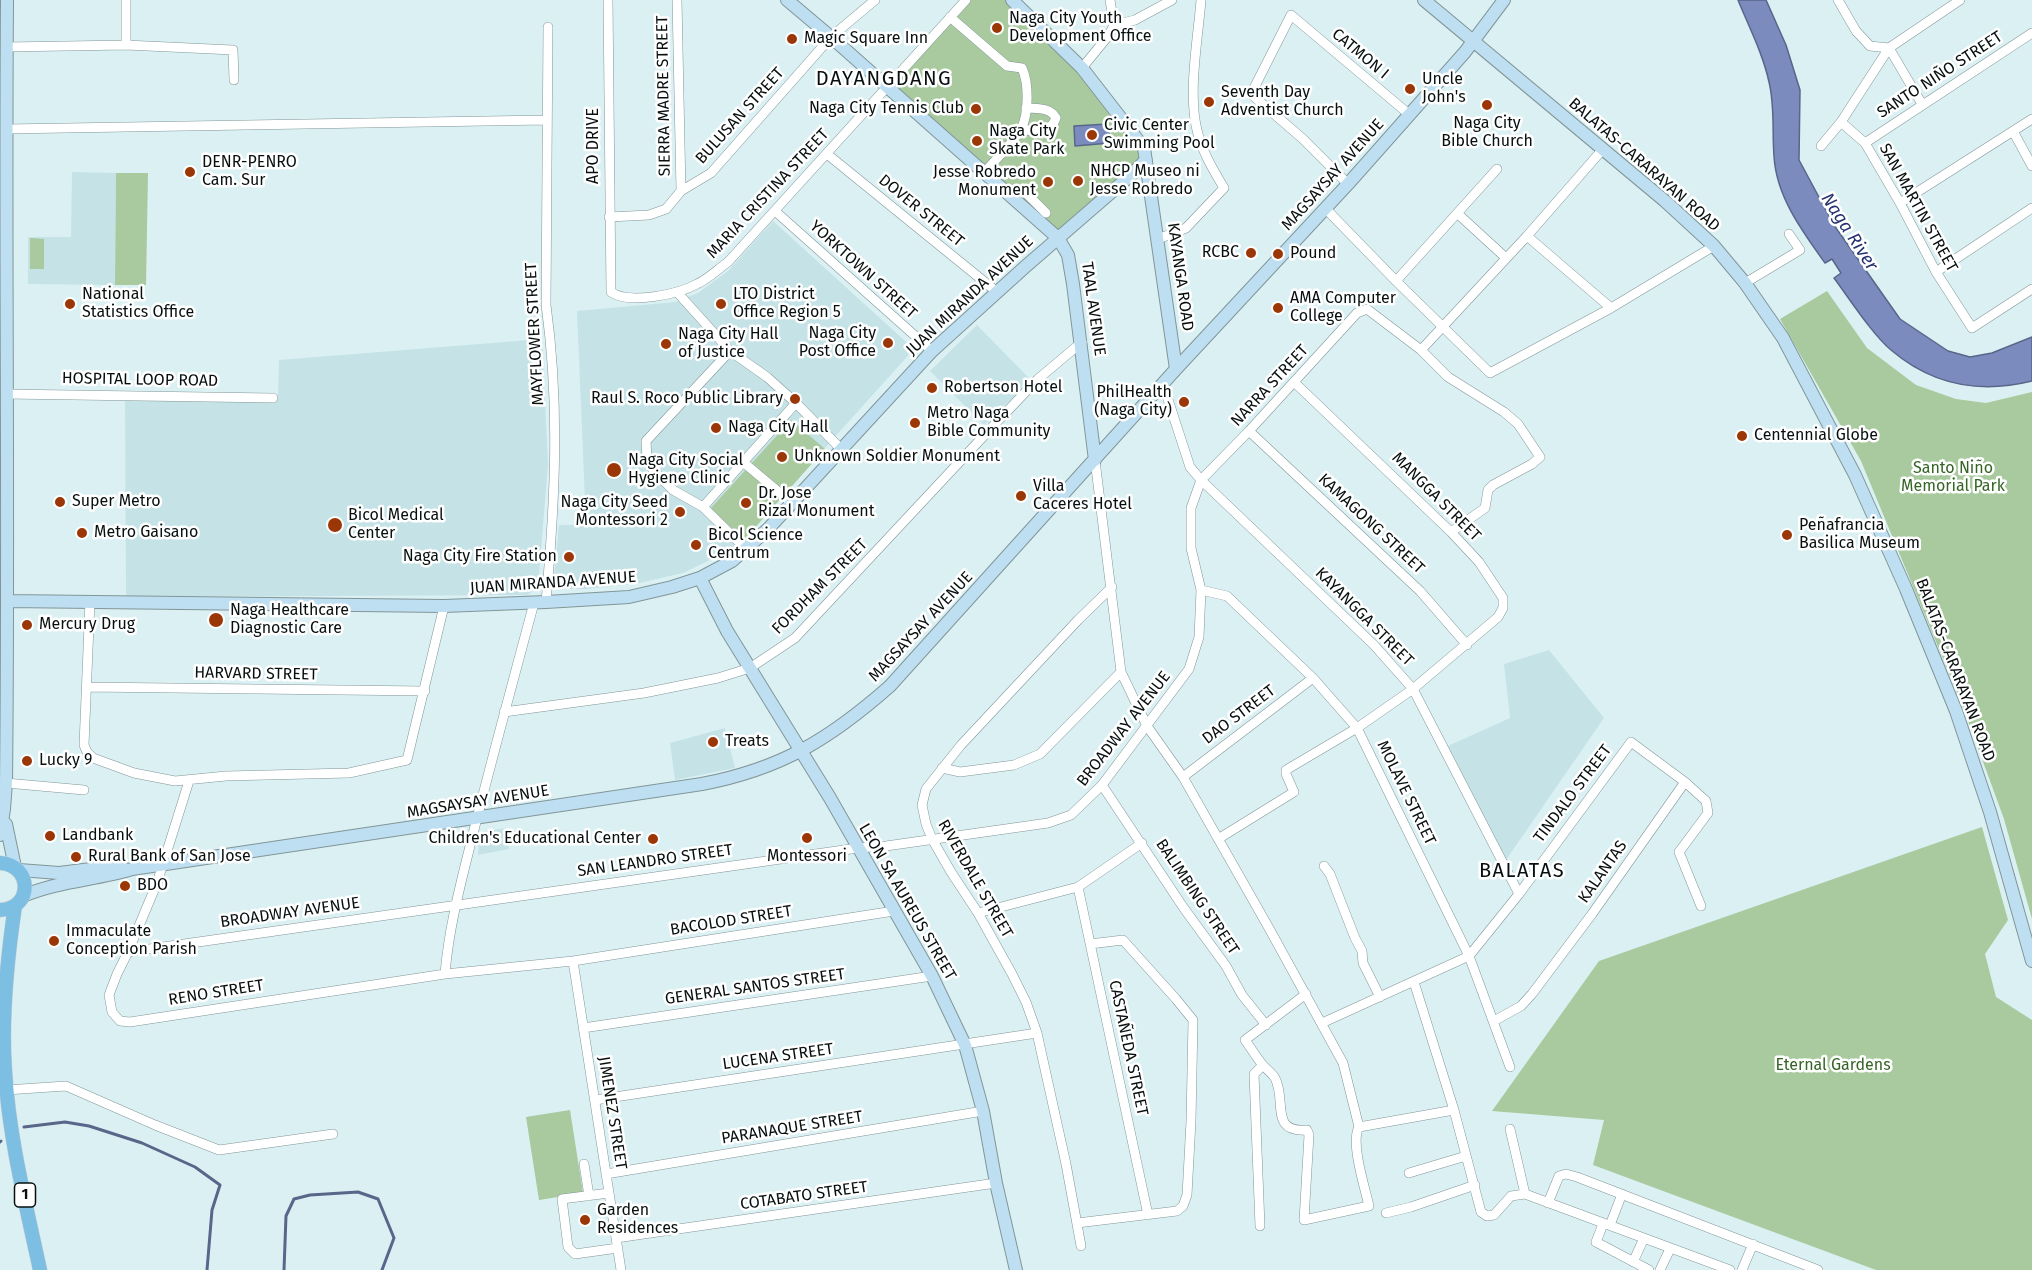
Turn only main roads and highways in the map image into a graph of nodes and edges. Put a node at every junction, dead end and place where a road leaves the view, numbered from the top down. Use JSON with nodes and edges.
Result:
{"nodes":[{"id":1,"x":7,"y":0,"type":"edge"},
{"id":2,"x":787,"y":0,"type":"edge"},
{"id":3,"x":1012,"y":0,"type":"edge"},
{"id":4,"x":1424,"y":0,"type":"edge"},
{"id":5,"x":1504,"y":0,"type":"edge"},
{"id":6,"x":1473,"y":42,"type":"junction"},
{"id":7,"x":5,"y":122,"type":"edge"},
{"id":8,"x":1146,"y":160,"type":"junction"},
{"id":9,"x":1130,"y":176,"type":"junction"},
{"id":10,"x":1150,"y":187,"type":"junction"},
{"id":11,"x":1058,"y":238,"type":"junction"},
{"id":12,"x":1176,"y":369,"type":"junction"},
{"id":13,"x":1095,"y":460,"type":"junction"},
{"id":14,"x":3,"y":483,"type":"edge"},
{"id":15,"x":700,"y":578,"type":"junction"},
{"id":16,"x":8,"y":601,"type":"junction"},
{"id":17,"x":800,"y":752,"type":"junction"},
{"id":18,"x":4,"y":809,"type":"junction"},
{"id":19,"x":0,"y":835,"type":"edge"},
{"id":20,"x":0,"y":863,"type":"edge"},
{"id":21,"x":17,"y":869,"type":"junction"},
{"id":22,"x":132,"y":869,"type":"junction"},
{"id":23,"x":19,"y":901,"type":"junction"},
{"id":24,"x":0,"y":910,"type":"edge"},
{"id":25,"x":2032,"y":961,"type":"edge"},
{"id":26,"x":0,"y":979,"type":"edge"},
{"id":27,"x":4,"y":1018,"type":"junction"},
{"id":28,"x":40,"y":1270,"type":"edge"},
{"id":29,"x":1016,"y":1270,"type":"edge"}],
"edges":[{"from":1,"to":7,"type":"main road"},
{"from":2,"to":11,"type":"main road","name":"TAAL AVENUE"},
{"from":3,"to":8,"type":"main road","name":"KAYANGA ROAD"},
{"from":4,"to":6,"type":"main road","name":"BALATAS-CARARAYAN ROAD"},
{"from":5,"to":6,"type":"main road","name":"MAGSAYSAY AVENUE"},
{"from":6,"to":12,"type":"main road","name":"MAGSAYSAY AVENUE"},
{"from":6,"to":25,"type":"main road","name":"BALATAS-CARARAYAN ROAD"},
{"from":7,"to":14,"type":"main road"},
{"from":8,"to":9,"type":"main road","name":"JUAN MIRANDA AVENUE"},
{"from":8,"to":10,"type":"main road","name":"KAYANGA ROAD"},
{"from":9,"to":10,"type":"main road"},
{"from":9,"to":11,"type":"main road","name":"JUAN MIRANDA AVENUE"},
{"from":10,"to":12,"type":"main road","name":"KAYANGA ROAD"},
{"from":11,"to":13,"type":"main road","name":"TAAL AVENUE"},
{"from":11,"to":15,"type":"main road","name":"JUAN MIRANDA AVENUE"},
{"from":12,"to":13,"type":"main road","name":"MAGSAYSAY AVENUE"},
{"from":13,"to":17,"type":"main road","name":"MAGSAYSAY AVENUE"},
{"from":14,"to":16,"type":"main road"},
{"from":15,"to":16,"type":"main road","name":"JUAN MIRANDA AVENUE"},
{"from":15,"to":17,"type":"main road","name":"LEON SA AUREUS STREET"},
{"from":16,"to":18,"type":"main road"},
{"from":17,"to":22,"type":"main road","name":"MAGSAYSAY AVENUE"},
{"from":17,"to":29,"type":"main road","name":"LEON SA AUREUS STREET"},
{"from":18,"to":19,"type":"main road"},
{"from":18,"to":21,"type":"main road"},
{"from":20,"to":21,"type":"main road"},
{"from":21,"to":22,"type":"main road","name":"MAGSAYSAY AVENUE"},
{"from":21,"to":23,"type":"main road","number":"1"},
{"from":22,"to":23,"type":"main road","name":"MAGSAYSAY AVENUE"},
{"from":23,"to":24,"type":"main road"},
{"from":23,"to":27,"type":"main road","number":"1"},
{"from":26,"to":27,"type":"main road","number":"1"},
{"from":27,"to":28,"type":"main road","number":"1"}]}
